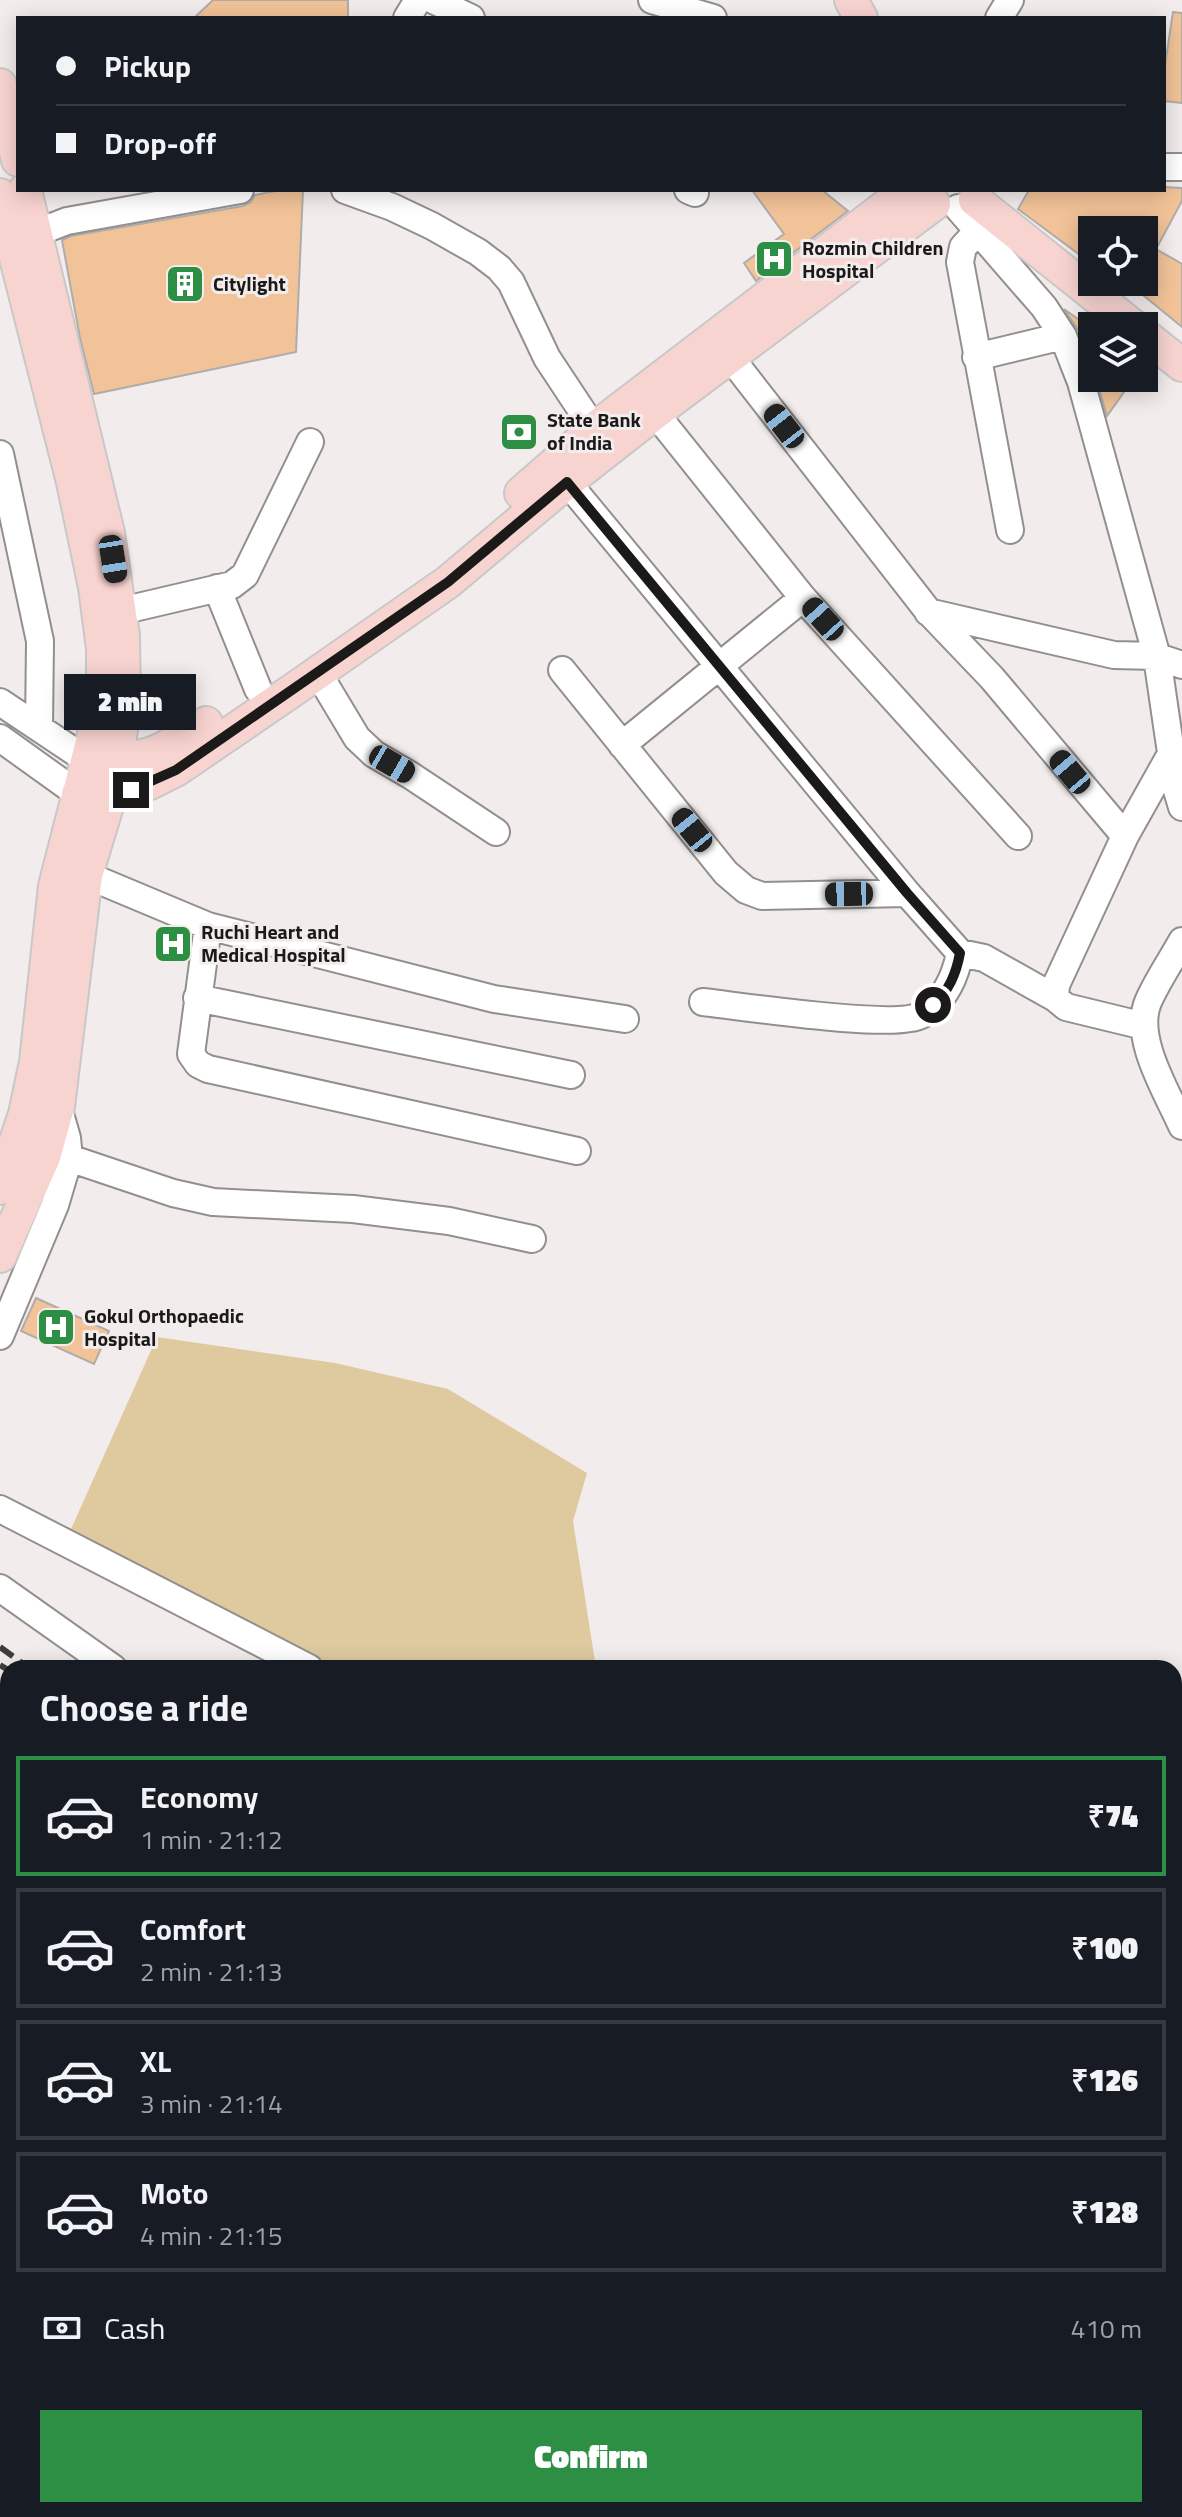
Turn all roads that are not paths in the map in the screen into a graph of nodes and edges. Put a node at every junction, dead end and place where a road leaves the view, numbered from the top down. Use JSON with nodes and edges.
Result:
{"nodes":[{"id":1,"x":433,"y":0,"type":"edge"},
{"id":2,"x":650,"y":0,"type":"edge"},
{"id":3,"x":467,"y":16,"type":"edge"},
{"id":4,"x":706,"y":16,"type":"edge"},
{"id":5,"x":0,"y":85,"type":"edge"},
{"id":6,"x":16,"y":152,"type":"edge"},
{"id":7,"x":24,"y":192,"type":"edge"},
{"id":8,"x":229,"y":192,"type":"edge"},
{"id":9,"x":351,"y":192,"type":"edge"},
{"id":10,"x":0,"y":195,"type":"edge"},
{"id":11,"x":951,"y":202,"type":"edge"},
{"id":12,"x":15,"y":230,"type":"edge"},
{"id":13,"x":1112,"y":312,"type":"edge"},
{"id":14,"x":1063,"y":336,"type":"junction"},
{"id":15,"x":1158,"y":346,"type":"edge"},
{"id":16,"x":730,"y":357,"type":"junction"},
{"id":17,"x":976,"y":357,"type":"junction"},
{"id":18,"x":1182,"y":365,"type":"edge"},
{"id":19,"x":655,"y":413,"type":"junction"},
{"id":20,"x":594,"y":429,"type":"junction"},
{"id":21,"x":310,"y":442,"type":"dead end"},
{"id":22,"x":0,"y":454,"type":"edge"},
{"id":23,"x":567,"y":482,"type":"junction"},
{"id":24,"x":1010,"y":530,"type":"dead end"},
{"id":25,"x":217,"y":588,"type":"junction"},
{"id":26,"x":803,"y":598,"type":"junction"},
{"id":27,"x":121,"y":611,"type":"junction"},
{"id":28,"x":928,"y":611,"type":"junction"},
{"id":29,"x":1170,"y":661,"type":"edge"},
{"id":30,"x":718,"y":666,"type":"junction"},
{"id":31,"x":562,"y":670,"type":"dead end"},
{"id":32,"x":318,"y":673,"type":"junction"},
{"id":33,"x":258,"y":689,"type":"junction"},
{"id":34,"x":0,"y":702,"type":"edge"},
{"id":35,"x":39,"y":728,"type":"junction"},
{"id":36,"x":0,"y":738,"type":"edge"},
{"id":37,"x":622,"y":745,"type":"junction"},
{"id":38,"x":1171,"y":754,"type":"junction"},
{"id":39,"x":102,"y":761,"type":"junction"},
{"id":40,"x":94,"y":797,"type":"junction"},
{"id":41,"x":1182,"y":807,"type":"edge"},
{"id":42,"x":496,"y":832,"type":"dead end"},
{"id":43,"x":1018,"y":836,"type":"dead end"},
{"id":44,"x":1125,"y":836,"type":"junction"},
{"id":45,"x":86,"y":875,"type":"junction"},
{"id":46,"x":907,"y":893,"type":"junction"},
{"id":47,"x":208,"y":926,"type":"junction"},
{"id":48,"x":1182,"y":941,"type":"edge"},
{"id":49,"x":960,"y":953,"type":"junction"},
{"id":50,"x":197,"y":998,"type":"junction"},
{"id":51,"x":1055,"y":998,"type":"junction"},
{"id":52,"x":703,"y":1002,"type":"dead end"},
{"id":53,"x":625,"y":1019,"type":"dead end"},
{"id":54,"x":1144,"y":1026,"type":"junction"},
{"id":55,"x":571,"y":1075,"type":"dead end"},
{"id":56,"x":1182,"y":1126,"type":"edge"},
{"id":57,"x":28,"y":1151,"type":"edge"},
{"id":58,"x":577,"y":1151,"type":"dead end"},
{"id":59,"x":0,"y":1188,"type":"edge"},
{"id":60,"x":532,"y":1239,"type":"dead end"},
{"id":61,"x":0,"y":1256,"type":"edge"},
{"id":62,"x":0,"y":1336,"type":"edge"},
{"id":63,"x":0,"y":1509,"type":"edge"},
{"id":64,"x":0,"y":1588,"type":"edge"},
{"id":65,"x":102,"y":1660,"type":"edge"},
{"id":66,"x":293,"y":1660,"type":"edge"}],
"edges":[{"from":1,"to":3,"type":"street"},
{"from":2,"to":4,"type":"street"},
{"from":5,"to":6,"type":"main road"},
{"from":7,"to":12,"type":"main road"},
{"from":8,"to":12,"type":"street"},
{"from":9,"to":20,"type":"street"},
{"from":10,"to":12,"type":"main road"},
{"from":11,"to":13,"type":"main road"},
{"from":11,"to":14,"type":"street"},
{"from":11,"to":16,"type":"main road"},
{"from":11,"to":17,"type":"street"},
{"from":11,"to":20,"type":"main road"},
{"from":12,"to":27,"type":"main road"},
{"from":12,"to":39,"type":"main road"},
{"from":14,"to":17,"type":"street"},
{"from":14,"to":29,"type":"street"},
{"from":15,"to":18,"type":"main road"},
{"from":16,"to":19,"type":"main road"},
{"from":16,"to":28,"type":"street"},
{"from":17,"to":24,"type":"street"},
{"from":19,"to":23,"type":"main road"},
{"from":19,"to":26,"type":"street"},
{"from":20,"to":33,"type":"main road"},
{"from":21,"to":25,"type":"street"},
{"from":22,"to":35,"type":"street"},
{"from":23,"to":30,"type":"street"},
{"from":23,"to":32,"type":"main road"},
{"from":25,"to":27,"type":"street"},
{"from":25,"to":33,"type":"street"},
{"from":26,"to":30,"type":"street"},
{"from":26,"to":43,"type":"street"},
{"from":27,"to":39,"type":"main road"},
{"from":28,"to":29,"type":"street"},
{"from":28,"to":44,"type":"street"},
{"from":29,"to":38,"type":"street"},
{"from":30,"to":37,"type":"street"},
{"from":30,"to":46,"type":"street"},
{"from":31,"to":37,"type":"street"},
{"from":32,"to":40,"type":"main road"},
{"from":32,"to":42,"type":"street"},
{"from":33,"to":39,"type":"main road"},
{"from":34,"to":35,"type":"street"},
{"from":35,"to":39,"type":"street"},
{"from":36,"to":40,"type":"street"},
{"from":37,"to":46,"type":"street"},
{"from":38,"to":41,"type":"street"},
{"from":38,"to":44,"type":"street"},
{"from":39,"to":40,"type":"main road"},
{"from":40,"to":45,"type":"main road"},
{"from":40,"to":57,"type":"main road"},
{"from":44,"to":51,"type":"street"},
{"from":45,"to":47,"type":"street"},
{"from":45,"to":57,"type":"main road"},
{"from":46,"to":49,"type":"street"},
{"from":47,"to":50,"type":"street"},
{"from":47,"to":53,"type":"street"},
{"from":48,"to":54,"type":"street"},
{"from":49,"to":51,"type":"street"},
{"from":49,"to":52,"type":"street"},
{"from":50,"to":55,"type":"street"},
{"from":50,"to":58,"type":"street"},
{"from":51,"to":54,"type":"street"},
{"from":54,"to":56,"type":"street"},
{"from":57,"to":59,"type":"main road"},
{"from":57,"to":60,"type":"street"},
{"from":57,"to":61,"type":"main road"},
{"from":57,"to":62,"type":"street"},
{"from":63,"to":66,"type":"street"},
{"from":64,"to":65,"type":"street"}]}
